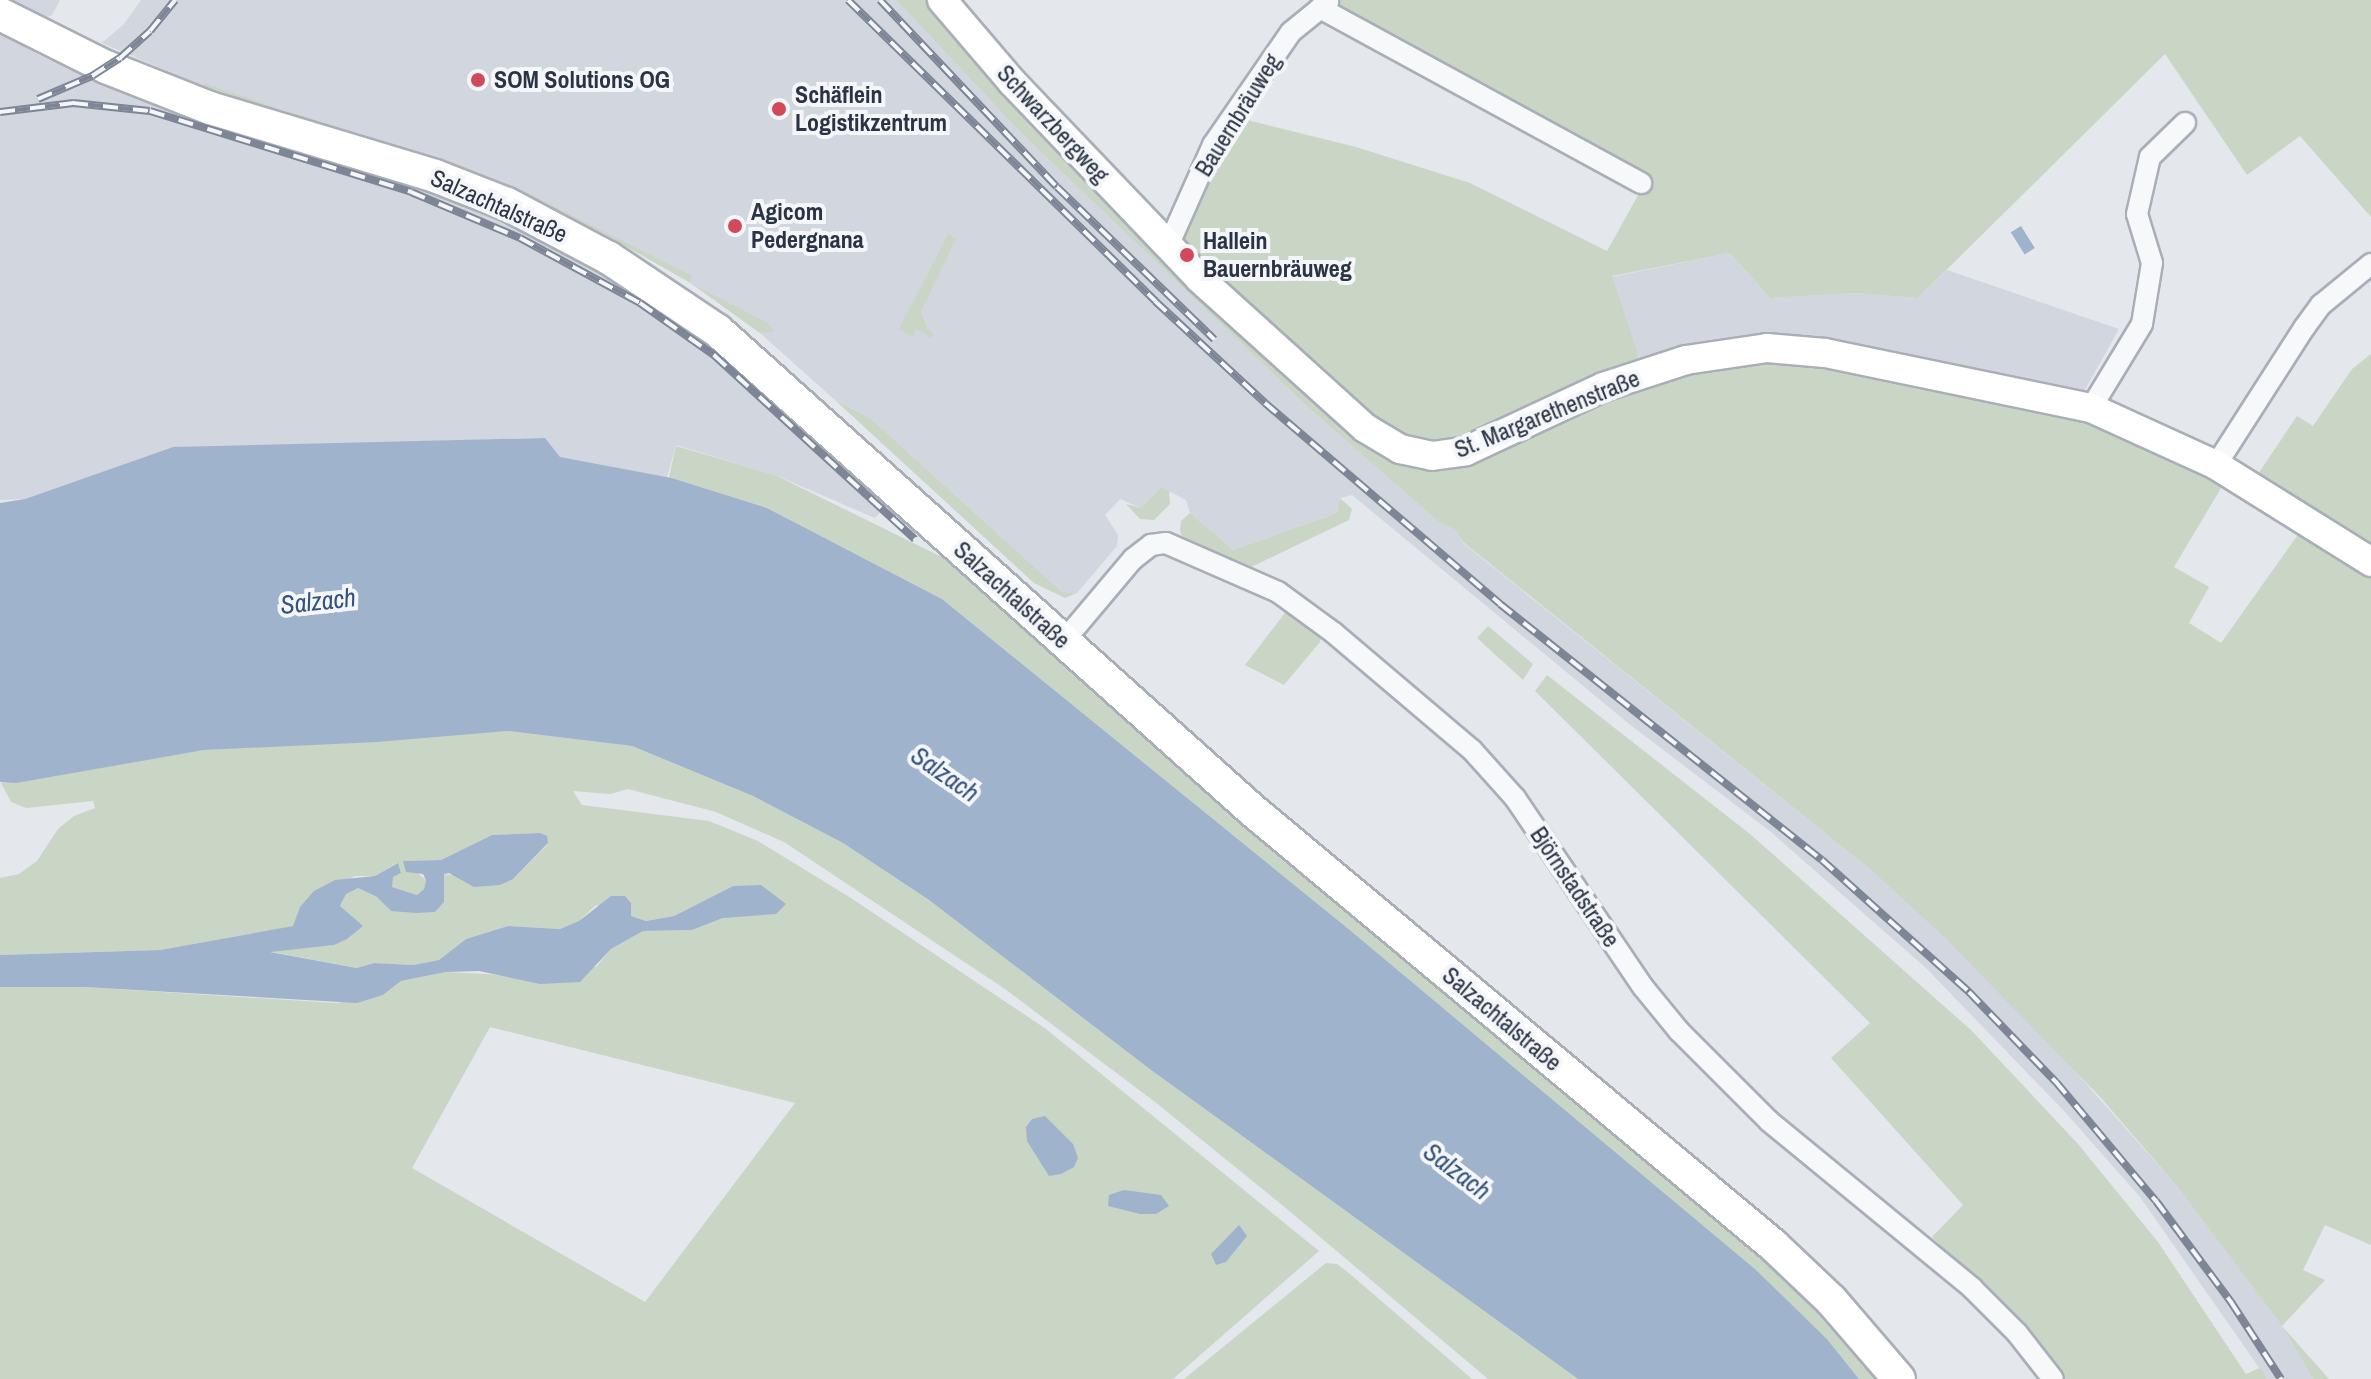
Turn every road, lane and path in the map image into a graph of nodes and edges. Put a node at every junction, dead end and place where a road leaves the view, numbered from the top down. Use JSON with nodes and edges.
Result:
{"nodes":[{"id":1,"x":942,"y":0,"type":"edge"},
{"id":2,"x":1325,"y":4,"type":"edge"},
{"id":3,"x":0,"y":14,"type":"edge"},
{"id":4,"x":2185,"y":123,"type":"dead end"},
{"id":5,"x":1641,"y":183,"type":"dead end"},
{"id":6,"x":1168,"y":246,"type":"junction"},
{"id":7,"x":2371,"y":264,"type":"edge"},
{"id":8,"x":2091,"y":408,"type":"junction"},
{"id":9,"x":2216,"y":465,"type":"junction"},
{"id":10,"x":2371,"y":562,"type":"edge"},
{"id":11,"x":1063,"y":642,"type":"junction"},
{"id":12,"x":1899,"y":1379,"type":"edge"},
{"id":13,"x":2053,"y":1379,"type":"edge"}],
"edges":[{"from":1,"to":6,"type":"street","name":"Schwarzbergweg"},
{"from":2,"to":5,"type":"street"},
{"from":2,"to":6,"type":"street","name":"Bauernbräuweg"},
{"from":3,"to":11,"type":"main road","name":"Salzachtalstraße"},
{"from":4,"to":8,"type":"street"},
{"from":6,"to":8,"type":"street","name":"St. Margarethenstraße"},
{"from":7,"to":9,"type":"street"},
{"from":8,"to":9,"type":"street","name":"St. Margarethenstraße"},
{"from":9,"to":10,"type":"street","name":"St. Margarethenstraße"},
{"from":11,"to":12,"type":"main road","name":"Salzachtalstraße"},
{"from":11,"to":13,"type":"street","name":"Björnstadstraße"}]}
